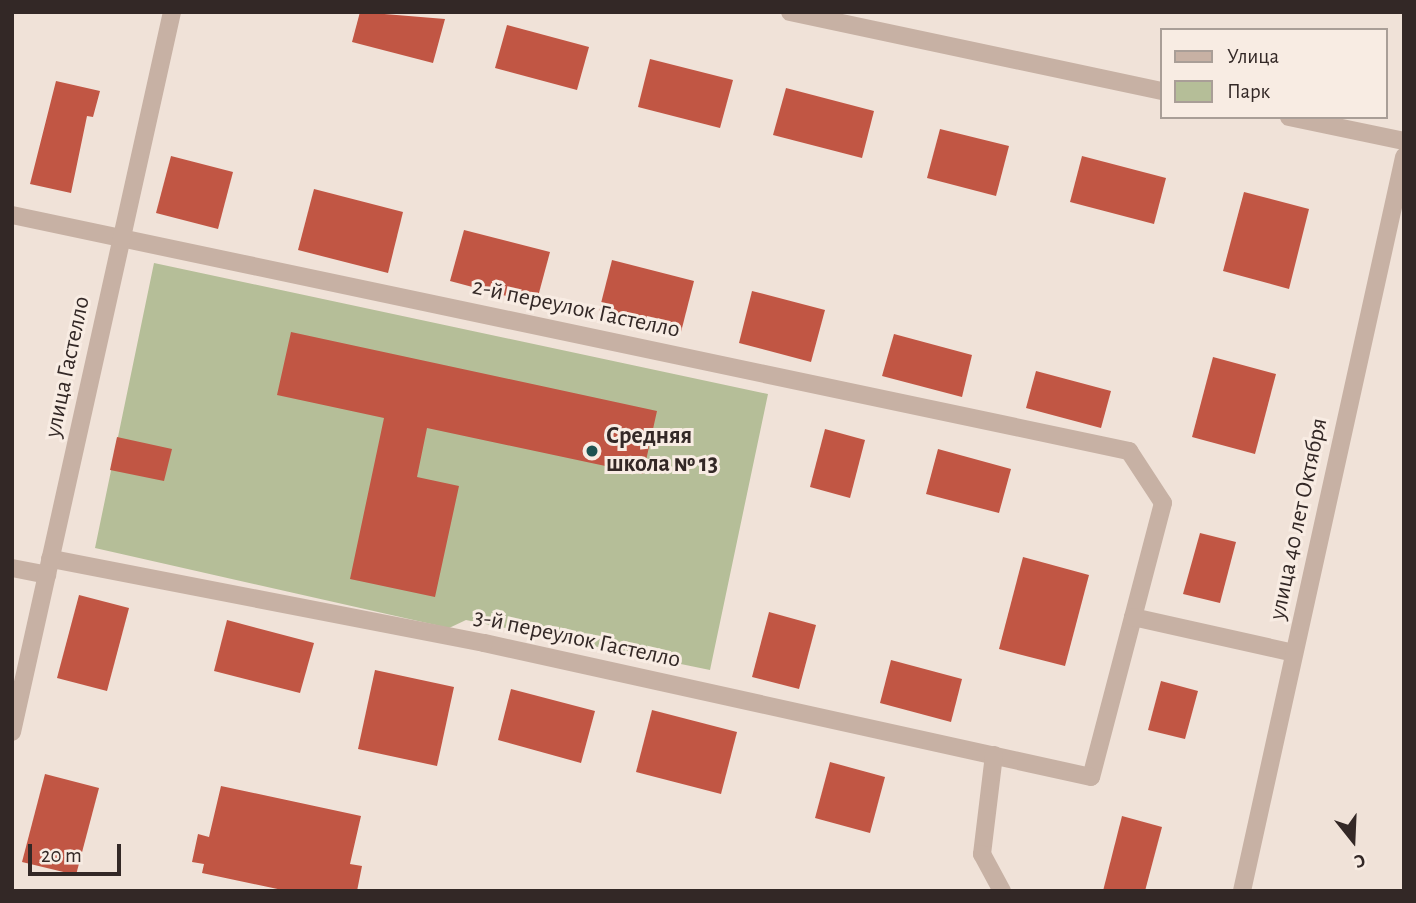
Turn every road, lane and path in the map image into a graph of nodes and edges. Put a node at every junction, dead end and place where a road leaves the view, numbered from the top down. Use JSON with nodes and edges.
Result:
{"nodes":[{"id":1,"x":172,"y":12,"type":"edge"},
{"id":2,"x":790,"y":12,"type":"edge"},
{"id":3,"x":1160,"y":91,"type":"edge"},
{"id":4,"x":1299,"y":119,"type":"edge"},
{"id":5,"x":1404,"y":141,"type":"edge"},
{"id":6,"x":1404,"y":158,"type":"edge"},
{"id":7,"x":12,"y":215,"type":"edge"},
{"id":8,"x":121,"y":238,"type":"junction"},
{"id":9,"x":49,"y":567,"type":"junction"},
{"id":10,"x":12,"y":568,"type":"edge"},
{"id":11,"x":1133,"y":617,"type":"junction"},
{"id":12,"x":1294,"y":653,"type":"junction"},
{"id":13,"x":12,"y":732,"type":"edge"},
{"id":14,"x":994,"y":755,"type":"junction"},
{"id":15,"x":1002,"y":891,"type":"edge"},
{"id":16,"x":1242,"y":891,"type":"edge"}],
"edges":[{"from":1,"to":8,"type":"street","name":"улица Гастелло"},
{"from":2,"to":3,"type":"street"},
{"from":4,"to":5,"type":"street"},
{"from":6,"to":12,"type":"street","name":"улица 40 лет Октября"},
{"from":7,"to":8,"type":"street","name":"2-й переулок Гастелло"},
{"from":8,"to":9,"type":"street","name":"улица Гастелло"},
{"from":8,"to":11,"type":"street","name":"2-й переулок Гастелло"},
{"from":9,"to":10,"type":"street","name":"3-й переулок Гастелло"},
{"from":9,"to":13,"type":"street","name":"улица Гастелло"},
{"from":9,"to":14,"type":"street","name":"3-й переулок Гастелло"},
{"from":11,"to":12,"type":"street"},
{"from":11,"to":14,"type":"street","name":"3-й переулок Гастелло"},
{"from":12,"to":16,"type":"street","name":"улица 40 лет Октября"},
{"from":14,"to":15,"type":"street"}]}
